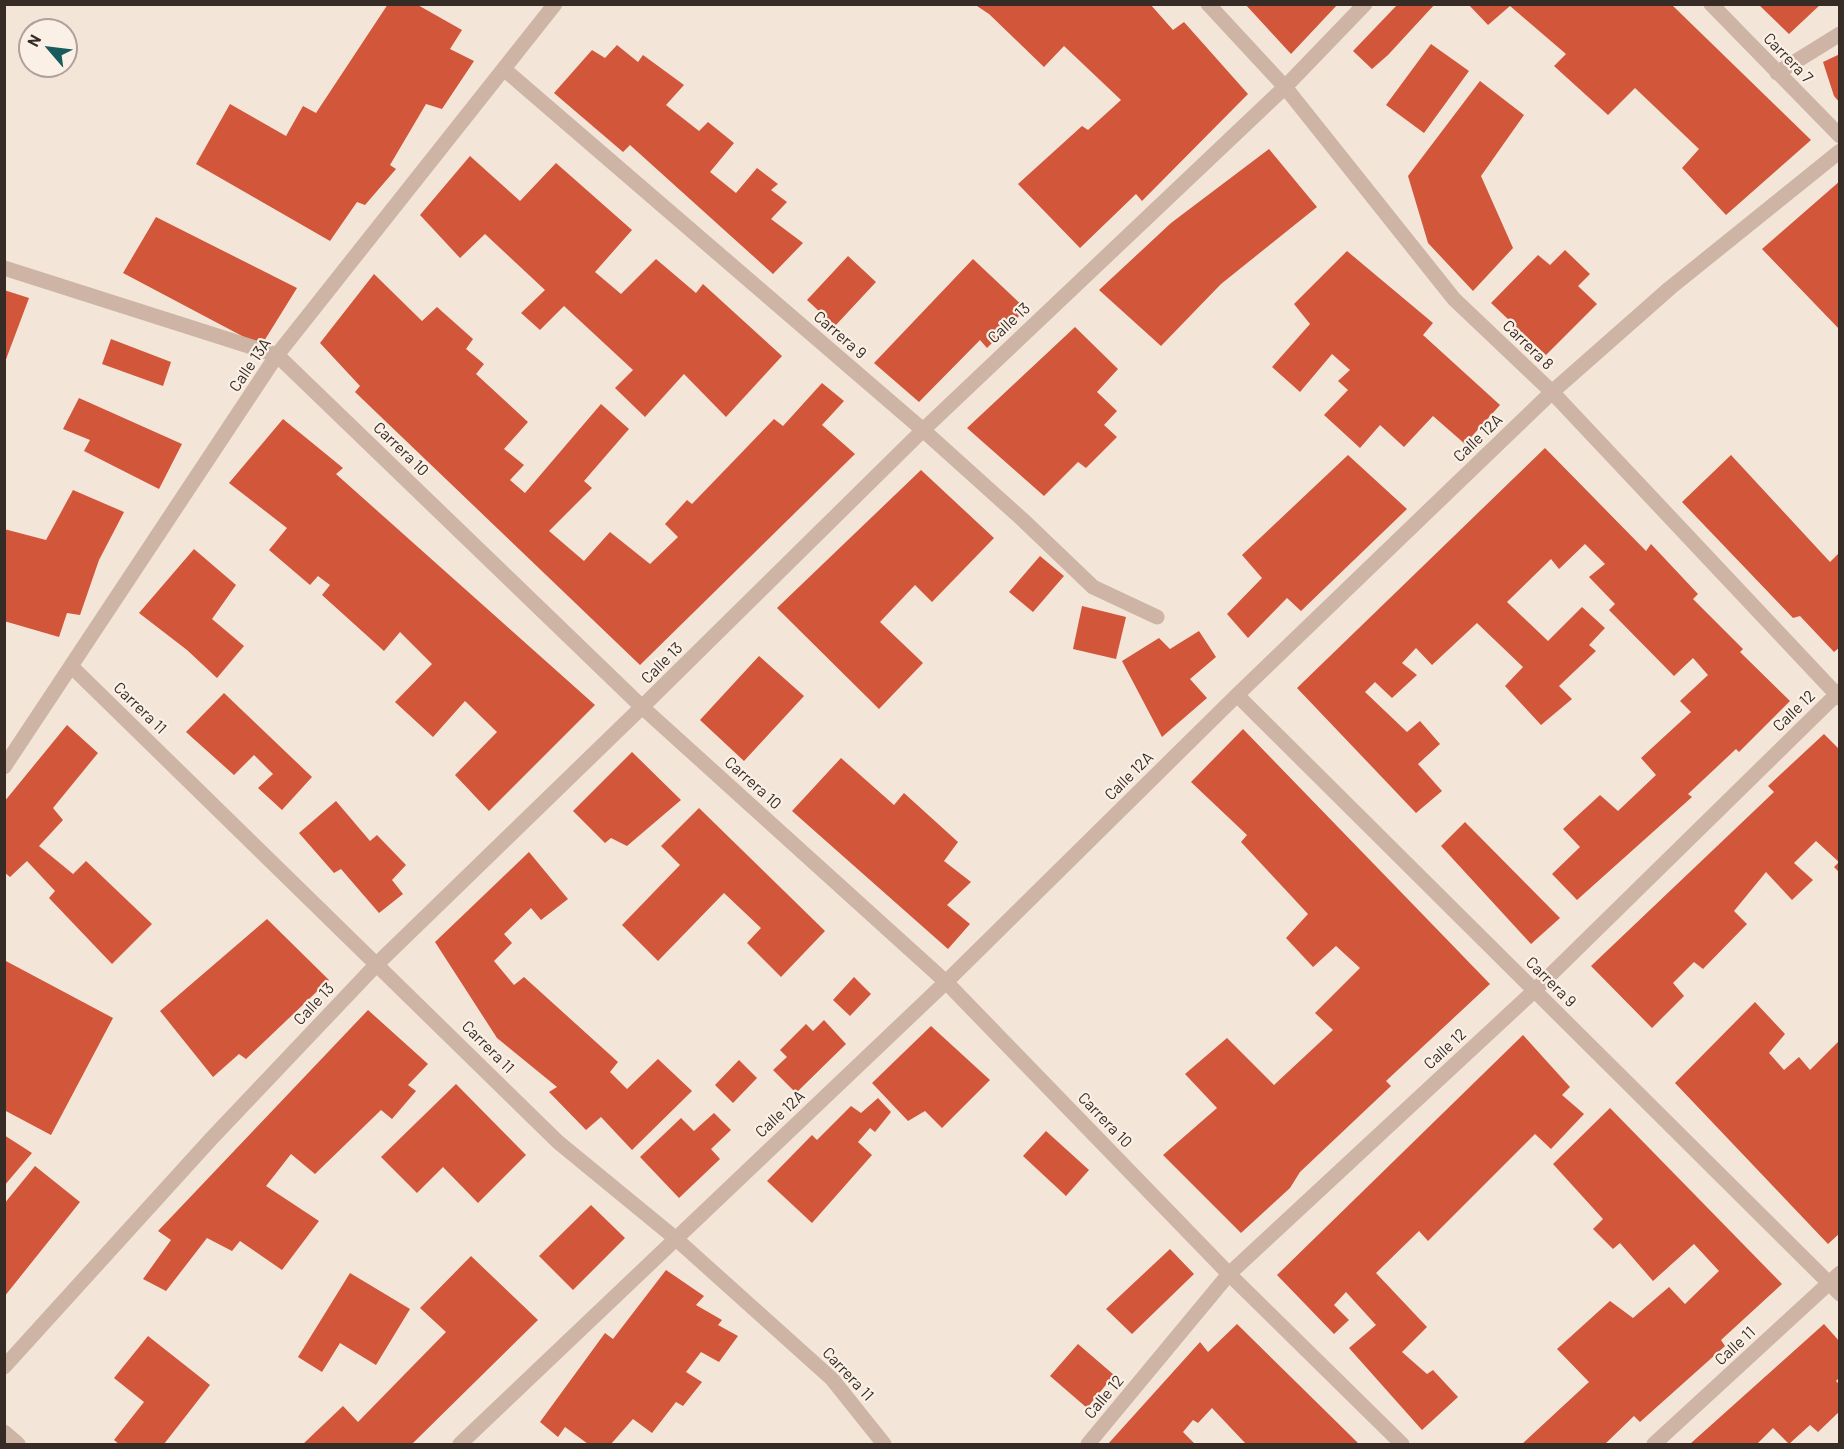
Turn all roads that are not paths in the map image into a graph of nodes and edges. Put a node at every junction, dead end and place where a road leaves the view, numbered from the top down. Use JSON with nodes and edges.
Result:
{"nodes":[{"id":1,"x":555,"y":4,"type":"edge"},
{"id":2,"x":1208,"y":4,"type":"edge"},
{"id":3,"x":1365,"y":4,"type":"edge"},
{"id":4,"x":1711,"y":4,"type":"edge"},
{"id":5,"x":1839,"y":34,"type":"edge"},
{"id":6,"x":505,"y":70,"type":"junction"},
{"id":7,"x":1777,"y":73,"type":"junction"},
{"id":8,"x":1285,"y":87,"type":"junction"},
{"id":9,"x":1839,"y":136,"type":"edge"},
{"id":10,"x":1839,"y":151,"type":"edge"},
{"id":11,"x":4,"y":268,"type":"edge"},
{"id":12,"x":277,"y":355,"type":"junction"},
{"id":13,"x":1552,"y":392,"type":"junction"},
{"id":14,"x":923,"y":430,"type":"junction"},
{"id":15,"x":1157,"y":617,"type":"dead end"},
{"id":16,"x":72,"y":667,"type":"junction"},
{"id":17,"x":1237,"y":695,"type":"junction"},
{"id":18,"x":1838,"y":695,"type":"edge"},
{"id":19,"x":642,"y":707,"type":"junction"},
{"id":20,"x":4,"y":767,"type":"edge"},
{"id":21,"x":377,"y":964,"type":"junction"},
{"id":22,"x":946,"y":982,"type":"junction"},
{"id":23,"x":1534,"y":991,"type":"junction"},
{"id":24,"x":675,"y":1238,"type":"junction"},
{"id":25,"x":1229,"y":1274,"type":"junction"},
{"id":26,"x":1836,"y":1284,"type":"edge"},
{"id":27,"x":4,"y":1367,"type":"edge"},
{"id":28,"x":4,"y":1432,"type":"edge"},
{"id":29,"x":18,"y":1444,"type":"edge"},
{"id":30,"x":460,"y":1444,"type":"edge"},
{"id":31,"x":884,"y":1444,"type":"edge"},
{"id":32,"x":1088,"y":1444,"type":"edge"},
{"id":33,"x":1402,"y":1444,"type":"edge"},
{"id":34,"x":1654,"y":1444,"type":"edge"}],
"edges":[{"from":1,"to":6,"type":"street","name":"Calle 13A"},
{"from":2,"to":8,"type":"street","name":"Carrera 8"},
{"from":3,"to":8,"type":"street","name":"Calle 13"},
{"from":4,"to":7,"type":"street","name":"Carrera 7"},
{"from":5,"to":7,"type":"street"},
{"from":6,"to":12,"type":"street","name":"Calle 13A"},
{"from":6,"to":14,"type":"street","name":"Carrera 9"},
{"from":7,"to":9,"type":"street","name":"Carrera 7"},
{"from":8,"to":13,"type":"street","name":"Carrera 8"},
{"from":8,"to":14,"type":"street","name":"Calle 13"},
{"from":10,"to":13,"type":"street","name":"Calle 12A"},
{"from":11,"to":12,"type":"street","name":"Carrera 10"},
{"from":12,"to":16,"type":"street","name":"Calle 13A"},
{"from":12,"to":19,"type":"street","name":"Carrera 10"},
{"from":13,"to":17,"type":"street","name":"Calle 12A"},
{"from":13,"to":18,"type":"street","name":"Carrera 8"},
{"from":14,"to":15,"type":"street","name":"Carrera 9"},
{"from":14,"to":19,"type":"street","name":"Calle 13"},
{"from":16,"to":20,"type":"street","name":"Calle 13A"},
{"from":16,"to":21,"type":"street","name":"Carrera 11"},
{"from":17,"to":22,"type":"street","name":"Calle 12A"},
{"from":17,"to":23,"type":"street","name":"Carrera 9"},
{"from":18,"to":23,"type":"street","name":"Calle 12"},
{"from":19,"to":21,"type":"street","name":"Calle 13"},
{"from":19,"to":22,"type":"street","name":"Carrera 10"},
{"from":21,"to":24,"type":"street","name":"Carrera 11"},
{"from":21,"to":27,"type":"street","name":"Calle 13"},
{"from":22,"to":24,"type":"street","name":"Calle 12A"},
{"from":22,"to":25,"type":"street","name":"Carrera 10"},
{"from":23,"to":25,"type":"street","name":"Calle 12"},
{"from":23,"to":26,"type":"street","name":"Carrera 9"},
{"from":24,"to":30,"type":"street","name":"Calle 12A"},
{"from":24,"to":31,"type":"street","name":"Carrera 11"},
{"from":25,"to":32,"type":"street","name":"Calle 12"},
{"from":25,"to":33,"type":"street","name":"Carrera 10"},
{"from":26,"to":34,"type":"street","name":"Calle 11"},
{"from":28,"to":29,"type":"street"}]}
